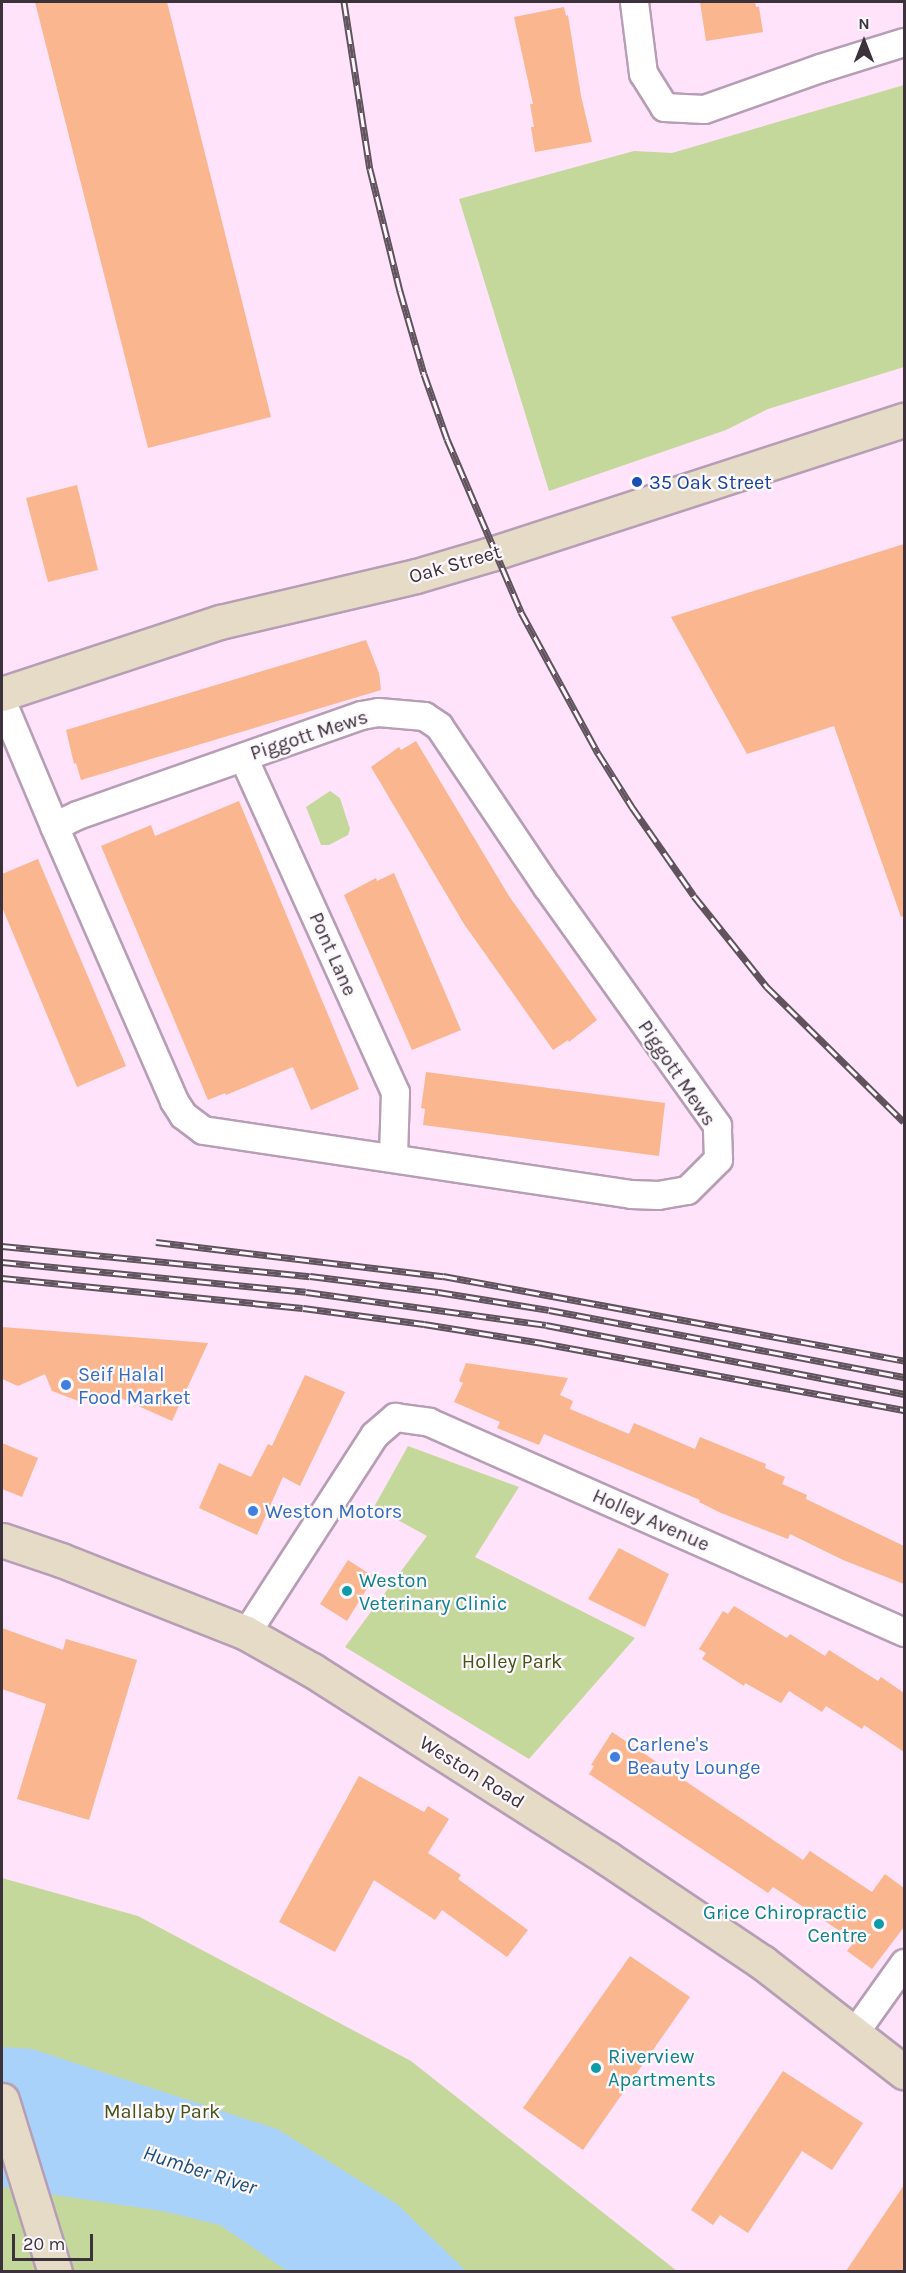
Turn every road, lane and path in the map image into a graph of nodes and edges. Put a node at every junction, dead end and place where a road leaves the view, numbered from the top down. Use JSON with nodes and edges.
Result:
{"nodes":[{"id":1,"x":634,"y":2,"type":"edge"},
{"id":2,"x":904,"y":42,"type":"edge"},
{"id":3,"x":904,"y":420,"type":"edge"},
{"id":4,"x":2,"y":693,"type":"edge"},
{"id":5,"x":2,"y":702,"type":"edge"},
{"id":6,"x":243,"y":757,"type":"junction"},
{"id":7,"x":54,"y":826,"type":"junction"},
{"id":8,"x":393,"y":1157,"type":"junction"},
{"id":9,"x":2,"y":1540,"type":"edge"},
{"id":10,"x":904,"y":1632,"type":"edge"},
{"id":11,"x":246,"y":1633,"type":"junction"},
{"id":12,"x":904,"y":1963,"type":"edge"},
{"id":13,"x":854,"y":2033,"type":"junction"},
{"id":14,"x":904,"y":2072,"type":"edge"},
{"id":15,"x":2,"y":2100,"type":"edge"},
{"id":16,"x":54,"y":2269,"type":"edge"}],
"edges":[{"from":1,"to":2,"type":"street"},
{"from":3,"to":4,"type":"main road","name":"Oak Street"},
{"from":5,"to":7,"type":"street","name":"Piggott Mews"},
{"from":6,"to":7,"type":"street","name":"Piggott Mews"},
{"from":6,"to":8,"type":"street","name":"Pont Lane"},
{"from":6,"to":8,"type":"street","name":"Piggott Mews"},
{"from":7,"to":8,"type":"street","name":"Piggott Mews"},
{"from":9,"to":11,"type":"main road","name":"Weston Road"},
{"from":10,"to":11,"type":"street","name":"Holley Avenue"},
{"from":11,"to":13,"type":"main road","name":"Weston Road"},
{"from":12,"to":13,"type":"street"},
{"from":13,"to":14,"type":"main road","name":"Weston Road"},
{"from":15,"to":16,"type":"main road"}]}
